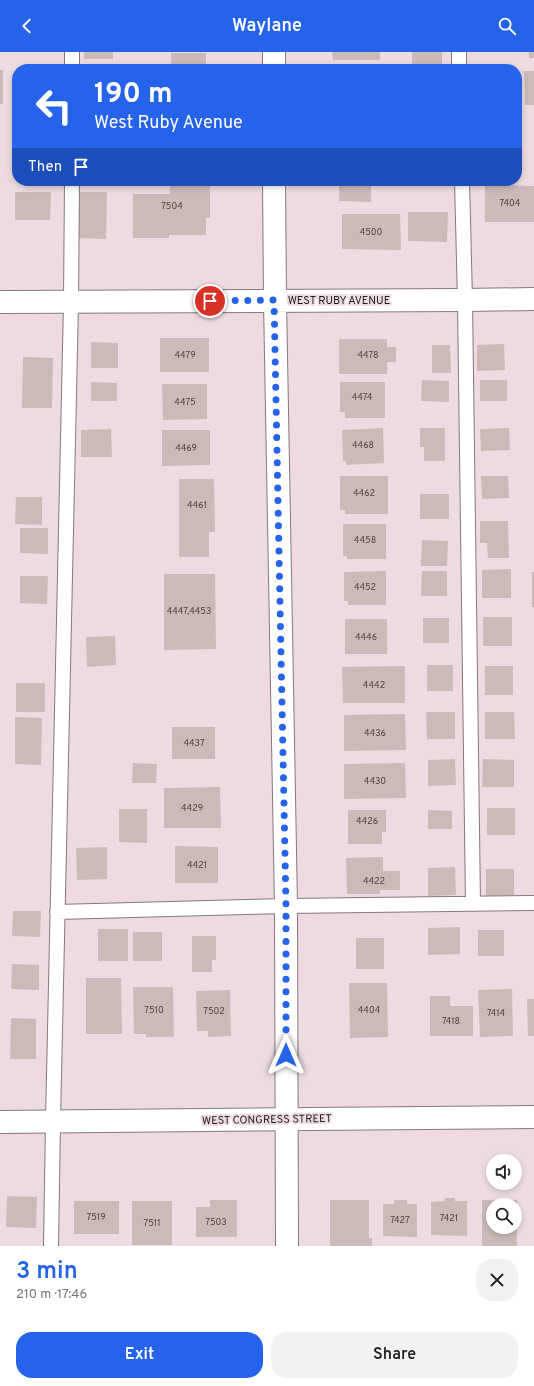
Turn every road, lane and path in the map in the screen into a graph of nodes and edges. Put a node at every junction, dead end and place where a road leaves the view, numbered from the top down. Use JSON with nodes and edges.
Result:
{"nodes":[{"id":1,"x":72,"y":52,"type":"edge"},
{"id":2,"x":274,"y":52,"type":"edge"},
{"id":3,"x":459,"y":52,"type":"edge"},
{"id":4,"x":72,"y":64,"type":"edge"},
{"id":5,"x":274,"y":64,"type":"edge"},
{"id":6,"x":459,"y":64,"type":"edge"},
{"id":7,"x":72,"y":186,"type":"edge"},
{"id":8,"x":274,"y":186,"type":"edge"},
{"id":9,"x":462,"y":186,"type":"edge"},
{"id":10,"x":534,"y":299,"type":"edge"},
{"id":11,"x":274,"y":300,"type":"junction"},
{"id":12,"x":465,"y":300,"type":"junction"},
{"id":13,"x":0,"y":302,"type":"edge"},
{"id":14,"x":71,"y":302,"type":"junction"},
{"id":15,"x":534,"y":903,"type":"edge"},
{"id":16,"x":473,"y":904,"type":"junction"},
{"id":17,"x":286,"y":906,"type":"junction"},
{"id":18,"x":57,"y":912,"type":"junction"},
{"id":19,"x":534,"y":1117,"type":"edge"},
{"id":20,"x":287,"y":1119,"type":"junction"},
{"id":21,"x":53,"y":1121,"type":"junction"},
{"id":22,"x":0,"y":1122,"type":"edge"},
{"id":23,"x":51,"y":1246,"type":"edge"},
{"id":24,"x":287,"y":1246,"type":"edge"}],
"edges":[{"from":1,"to":4,"type":"lane"},
{"from":2,"to":5,"type":"street"},
{"from":3,"to":6,"type":"lane"},
{"from":7,"to":14,"type":"lane"},
{"from":8,"to":11,"type":"street"},
{"from":9,"to":12,"type":"lane"},
{"from":10,"to":12,"type":"street","name":"WEST RUBY AVENUE"},
{"from":11,"to":12,"type":"street","name":"WEST RUBY AVENUE"},
{"from":11,"to":14,"type":"street","name":"WEST RUBY AVENUE"},
{"from":11,"to":17,"type":"street"},
{"from":12,"to":16,"type":"lane"},
{"from":13,"to":14,"type":"street","name":"WEST RUBY AVENUE"},
{"from":14,"to":18,"type":"lane"},
{"from":15,"to":16,"type":"lane"},
{"from":16,"to":17,"type":"lane"},
{"from":17,"to":18,"type":"lane"},
{"from":17,"to":20,"type":"street"},
{"from":18,"to":21,"type":"lane"},
{"from":19,"to":20,"type":"street","name":"WEST CONGRESS STREET"},
{"from":20,"to":21,"type":"street","name":"WEST CONGRESS STREET"},
{"from":20,"to":24,"type":"street"},
{"from":21,"to":22,"type":"street","name":"WEST CONGRESS STREET"},
{"from":21,"to":23,"type":"lane"}]}
